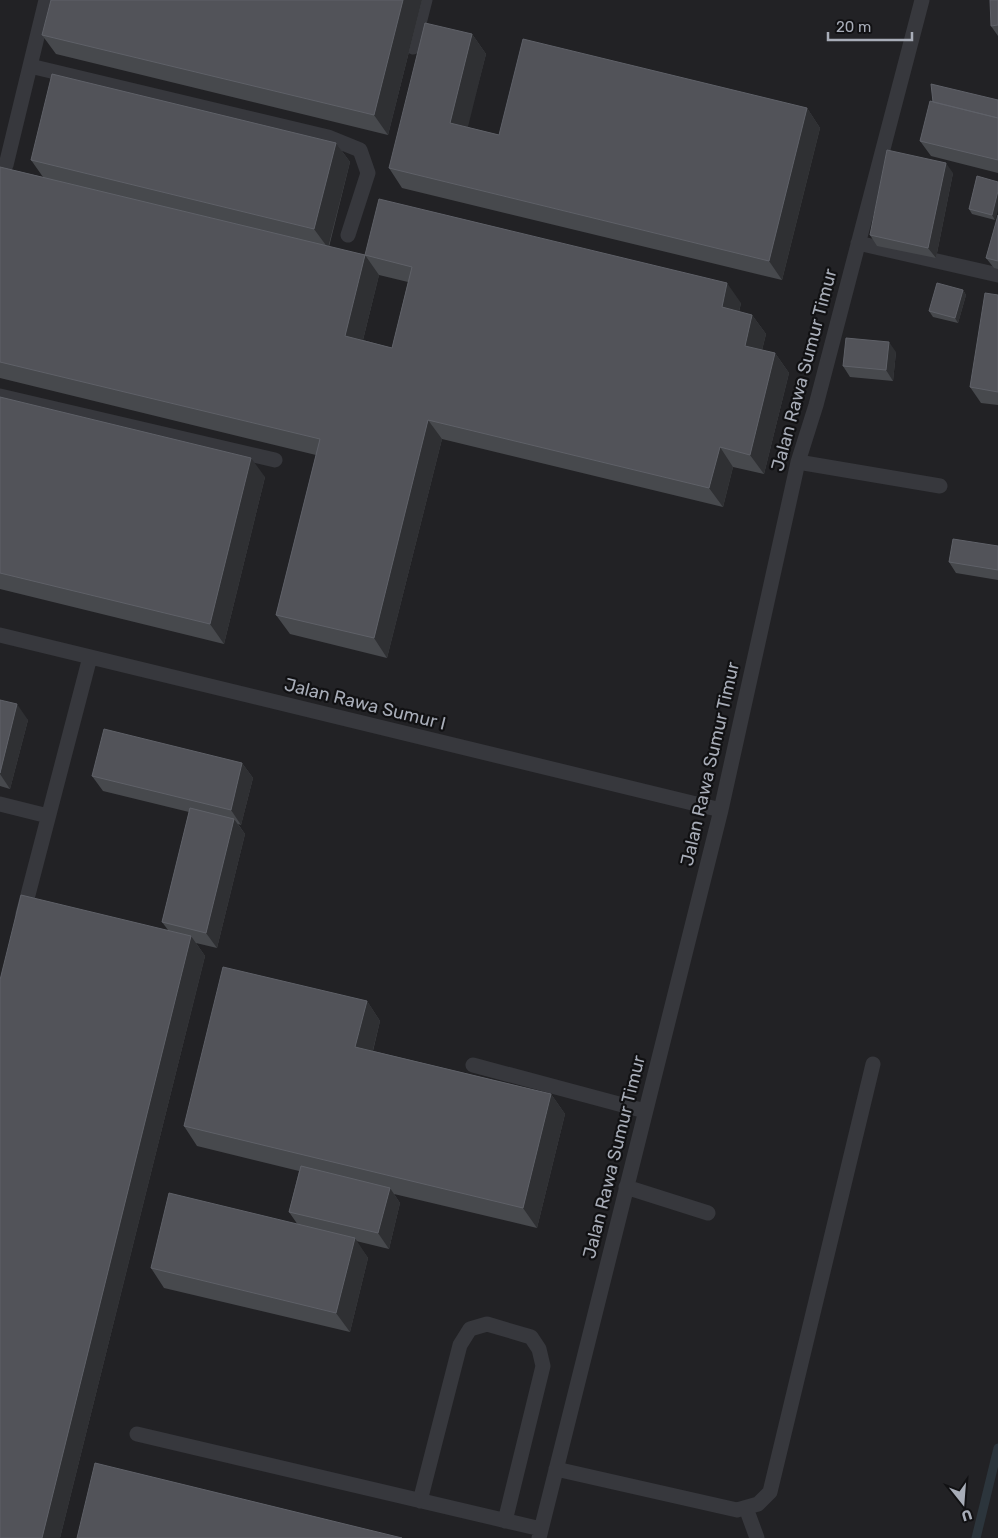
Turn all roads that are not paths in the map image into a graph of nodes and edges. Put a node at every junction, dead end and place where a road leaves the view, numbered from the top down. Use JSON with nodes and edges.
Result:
{"nodes":[{"id":1,"x":46,"y":0,"type":"edge"},
{"id":2,"x":425,"y":0,"type":"edge"},
{"id":3,"x":922,"y":0,"type":"edge"},
{"id":4,"x":413,"y":47,"type":"dead end"},
{"id":5,"x":30,"y":66,"type":"junction"},
{"id":6,"x":6,"y":165,"type":"dead end"},
{"id":7,"x":348,"y":235,"type":"dead end"},
{"id":8,"x":858,"y":243,"type":"junction"},
{"id":9,"x":998,"y":275,"type":"edge"},
{"id":10,"x":0,"y":396,"type":"edge"},
{"id":11,"x":275,"y":460,"type":"dead end"},
{"id":12,"x":798,"y":462,"type":"junction"},
{"id":13,"x":940,"y":486,"type":"dead end"},
{"id":14,"x":0,"y":635,"type":"edge"},
{"id":15,"x":90,"y":657,"type":"junction"},
{"id":16,"x":0,"y":804,"type":"edge"},
{"id":17,"x":721,"y":810,"type":"junction"},
{"id":18,"x":48,"y":816,"type":"junction"},
{"id":19,"x":19,"y":928,"type":"edge"},
{"id":20,"x":473,"y":1064,"type":"dead end"},
{"id":21,"x":873,"y":1064,"type":"dead end"},
{"id":22,"x":645,"y":1111,"type":"junction"},
{"id":23,"x":626,"y":1187,"type":"junction"},
{"id":24,"x":708,"y":1213,"type":"dead end"},
{"id":25,"x":137,"y":1434,"type":"dead end"},
{"id":26,"x":556,"y":1469,"type":"junction"},
{"id":27,"x":420,"y":1501,"type":"junction"},
{"id":28,"x":746,"y":1508,"type":"junction"},
{"id":29,"x":505,"y":1521,"type":"junction"},
{"id":30,"x":540,"y":1534,"type":"edge"},
{"id":31,"x":757,"y":1538,"type":"edge"}],
"edges":[{"from":1,"to":5,"type":"lane"},
{"from":2,"to":4,"type":"lane"},
{"from":3,"to":8,"type":"lane","name":"Jalan Rawa Sumur Timur"},
{"from":5,"to":6,"type":"lane"},
{"from":5,"to":7,"type":"lane"},
{"from":8,"to":9,"type":"lane"},
{"from":8,"to":12,"type":"lane","name":"Jalan Rawa Sumur Timur"},
{"from":10,"to":11,"type":"lane"},
{"from":12,"to":13,"type":"lane"},
{"from":12,"to":17,"type":"lane","name":"Jalan Rawa Sumur Timur"},
{"from":14,"to":15,"type":"lane","name":"Jalan Rawa Sumur I"},
{"from":15,"to":17,"type":"lane","name":"Jalan Rawa Sumur I"},
{"from":15,"to":18,"type":"lane"},
{"from":16,"to":18,"type":"lane"},
{"from":17,"to":22,"type":"lane","name":"Jalan Rawa Sumur Timur"},
{"from":18,"to":19,"type":"lane"},
{"from":20,"to":22,"type":"lane"},
{"from":21,"to":28,"type":"lane"},
{"from":22,"to":23,"type":"lane","name":"Jalan Rawa Sumur Timur"},
{"from":23,"to":24,"type":"lane"},
{"from":23,"to":26,"type":"lane","name":"Jalan Rawa Sumur Timur"},
{"from":25,"to":27,"type":"lane"},
{"from":26,"to":28,"type":"lane"},
{"from":26,"to":30,"type":"lane","name":"Jalan Rawa Sumur Timur"},
{"from":27,"to":29,"type":"lane"},
{"from":27,"to":29,"type":"lane"},
{"from":28,"to":31,"type":"lane"},
{"from":29,"to":30,"type":"lane"}]}
